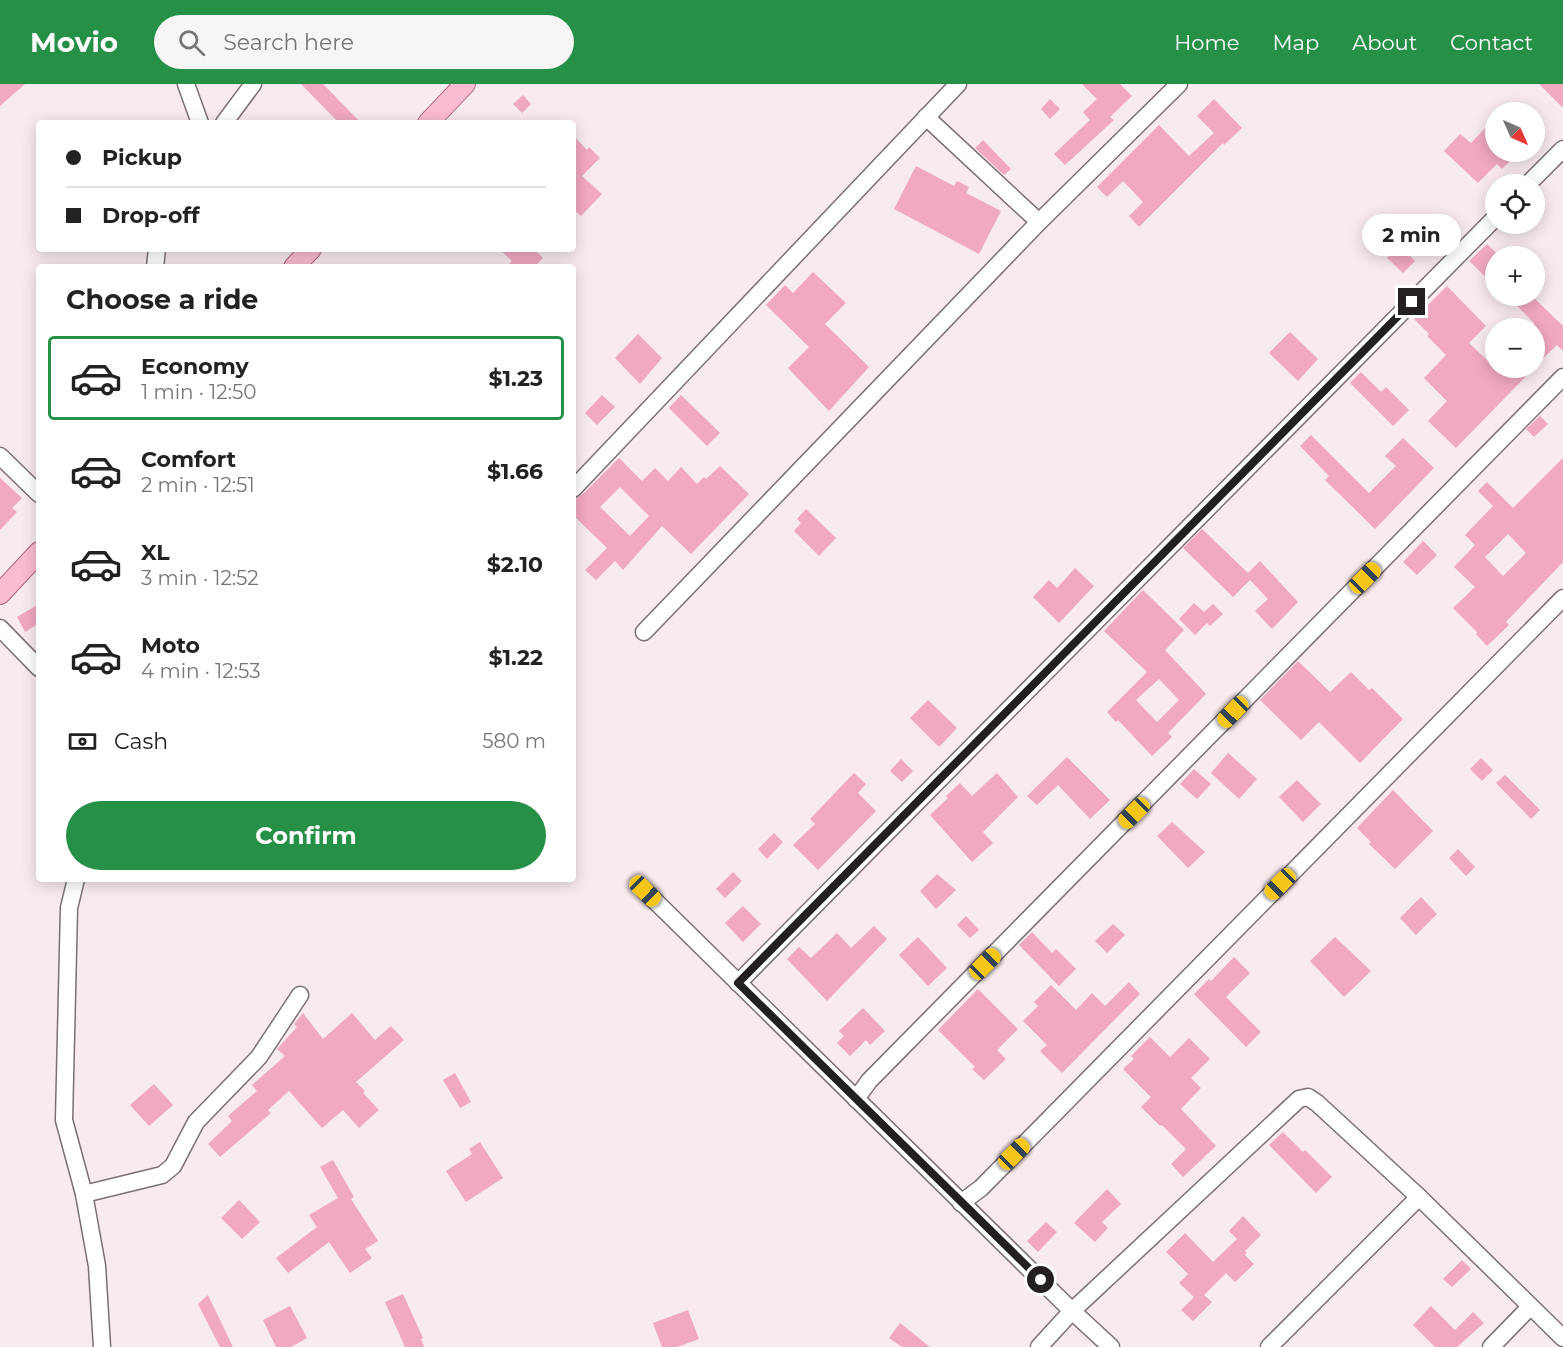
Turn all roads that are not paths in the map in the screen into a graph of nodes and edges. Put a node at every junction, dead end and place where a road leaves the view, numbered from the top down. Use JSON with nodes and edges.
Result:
{"nodes":[{"id":1,"x":186,"y":84,"type":"edge"},
{"id":2,"x":253,"y":84,"type":"edge"},
{"id":3,"x":465,"y":84,"type":"edge"},
{"id":4,"x":958,"y":84,"type":"edge"},
{"id":5,"x":1179,"y":84,"type":"edge"},
{"id":6,"x":926,"y":117,"type":"junction"},
{"id":7,"x":199,"y":120,"type":"edge"},
{"id":8,"x":226,"y":120,"type":"edge"},
{"id":9,"x":431,"y":120,"type":"edge"},
{"id":10,"x":1563,"y":149,"type":"edge"},
{"id":11,"x":1538,"y":174,"type":"edge"},
{"id":12,"x":1039,"y":222,"type":"junction"},
{"id":13,"x":1485,"y":228,"type":"edge"},
{"id":14,"x":308,"y":252,"type":"edge"},
{"id":15,"x":297,"y":264,"type":"edge"},
{"id":16,"x":1563,"y":377,"type":"edge"},
{"id":17,"x":0,"y":456,"type":"edge"},
{"id":18,"x":576,"y":486,"type":"edge"},
{"id":19,"x":36,"y":491,"type":"edge"},
{"id":20,"x":36,"y":555,"type":"edge"},
{"id":21,"x":0,"y":594,"type":"edge"},
{"id":22,"x":1563,"y":598,"type":"edge"},
{"id":23,"x":0,"y":628,"type":"edge"},
{"id":24,"x":644,"y":632,"type":"dead end"},
{"id":25,"x":36,"y":665,"type":"edge"},
{"id":26,"x":75,"y":882,"type":"edge"},
{"id":27,"x":645,"y":891,"type":"dead end"},
{"id":28,"x":738,"y":983,"type":"junction"},
{"id":29,"x":300,"y":995,"type":"dead end"},
{"id":30,"x":855,"y":1099,"type":"junction"},
{"id":31,"x":84,"y":1194,"type":"junction"},
{"id":32,"x":1419,"y":1197,"type":"junction"},
{"id":33,"x":961,"y":1203,"type":"junction"},
{"id":34,"x":1530,"y":1307,"type":"junction"},
{"id":35,"x":1072,"y":1311,"type":"junction"},
{"id":36,"x":1563,"y":1338,"type":"edge"},
{"id":37,"x":102,"y":1347,"type":"edge"},
{"id":38,"x":1038,"y":1347,"type":"edge"},
{"id":39,"x":1111,"y":1347,"type":"edge"},
{"id":40,"x":1269,"y":1347,"type":"edge"},
{"id":41,"x":1491,"y":1347,"type":"edge"}],
"edges":[{"from":1,"to":7,"type":"street"},
{"from":2,"to":8,"type":"street"},
{"from":3,"to":9,"type":"main road"},
{"from":4,"to":6,"type":"street"},
{"from":5,"to":12,"type":"street"},
{"from":6,"to":12,"type":"street"},
{"from":6,"to":18,"type":"street"},
{"from":10,"to":11,"type":"street"},
{"from":12,"to":24,"type":"street"},
{"from":13,"to":28,"type":"street"},
{"from":14,"to":15,"type":"main road"},
{"from":16,"to":30,"type":"street"},
{"from":17,"to":19,"type":"street"},
{"from":20,"to":21,"type":"main road"},
{"from":22,"to":33,"type":"street"},
{"from":23,"to":25,"type":"street"},
{"from":26,"to":31,"type":"street"},
{"from":27,"to":28,"type":"street"},
{"from":28,"to":30,"type":"street"},
{"from":29,"to":31,"type":"street"},
{"from":30,"to":33,"type":"street"},
{"from":31,"to":37,"type":"street"},
{"from":32,"to":34,"type":"street"},
{"from":32,"to":35,"type":"street"},
{"from":32,"to":40,"type":"street"},
{"from":33,"to":35,"type":"street"},
{"from":34,"to":36,"type":"street"},
{"from":34,"to":41,"type":"street"},
{"from":35,"to":38,"type":"street"},
{"from":35,"to":39,"type":"street"}]}
